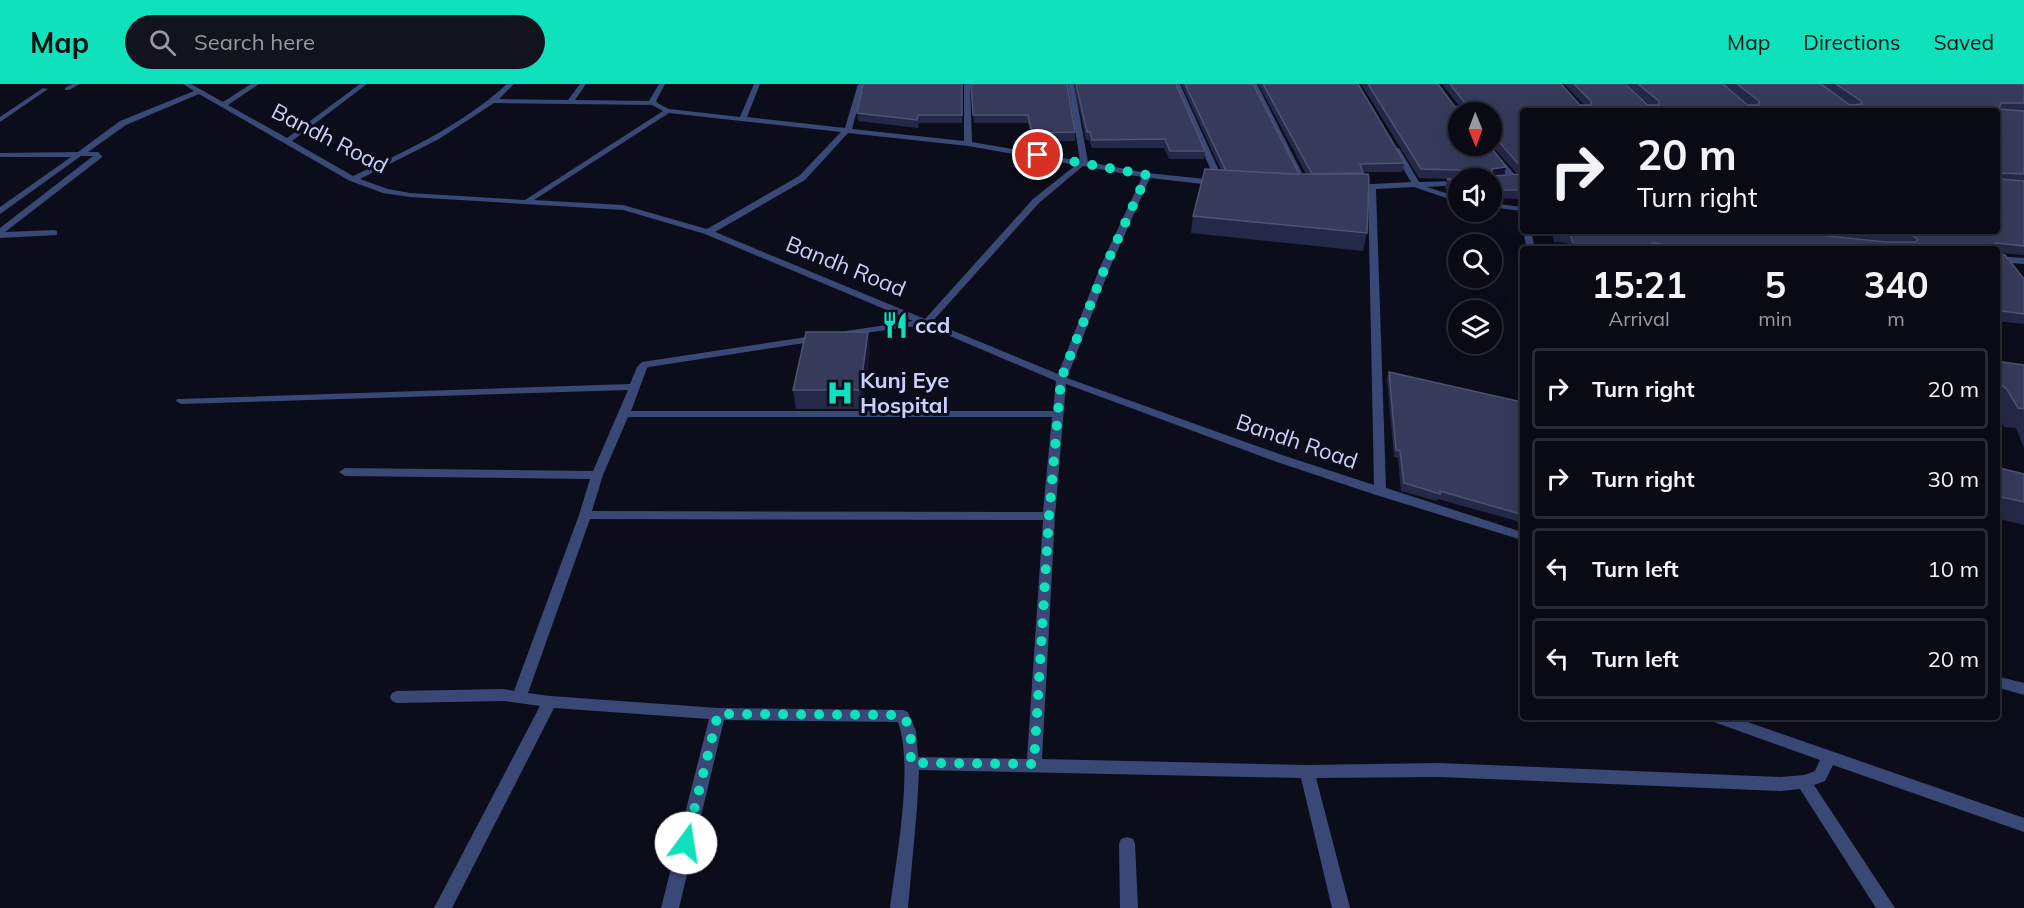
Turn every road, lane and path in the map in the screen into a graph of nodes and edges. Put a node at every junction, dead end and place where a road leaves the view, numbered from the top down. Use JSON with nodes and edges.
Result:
{"nodes":[{"id":1,"x":77,"y":84,"type":"edge"},
{"id":2,"x":188,"y":84,"type":"edge"},
{"id":3,"x":256,"y":84,"type":"edge"},
{"id":4,"x":364,"y":84,"type":"edge"},
{"id":5,"x":511,"y":84,"type":"edge"},
{"id":6,"x":583,"y":84,"type":"edge"},
{"id":7,"x":662,"y":84,"type":"edge"},
{"id":8,"x":757,"y":84,"type":"edge"},
{"id":9,"x":861,"y":84,"type":"edge"},
{"id":10,"x":967,"y":84,"type":"edge"},
{"id":11,"x":1071,"y":84,"type":"edge"},
{"id":12,"x":1178,"y":84,"type":"edge"},
{"id":13,"x":1254,"y":84,"type":"edge"},
{"id":14,"x":45,"y":89,"type":"dead end"},
{"id":15,"x":67,"y":89,"type":"dead end"},
{"id":16,"x":199,"y":92,"type":"junction"},
{"id":17,"x":493,"y":102,"type":"junction"},
{"id":18,"x":570,"y":102,"type":"junction"},
{"id":19,"x":653,"y":103,"type":"junction"},
{"id":20,"x":224,"y":105,"type":"junction"},
{"id":21,"x":668,"y":111,"type":"junction"},
{"id":22,"x":743,"y":118,"type":"junction"},
{"id":23,"x":0,"y":120,"type":"edge"},
{"id":24,"x":848,"y":129,"type":"junction"},
{"id":25,"x":288,"y":141,"type":"junction"},
{"id":26,"x":1392,"y":143,"type":"edge"},
{"id":27,"x":968,"y":144,"type":"junction"},
{"id":28,"x":78,"y":154,"type":"junction"},
{"id":29,"x":2,"y":156,"type":"edge"},
{"id":30,"x":1496,"y":156,"type":"edge"},
{"id":31,"x":1084,"y":162,"type":"junction"},
{"id":32,"x":1147,"y":175,"type":"junction"},
{"id":33,"x":353,"y":179,"type":"junction"},
{"id":34,"x":1518,"y":179,"type":"edge"},
{"id":35,"x":1503,"y":180,"type":"edge"},
{"id":36,"x":1221,"y":184,"type":"junction"},
{"id":37,"x":1232,"y":184,"type":"edge"},
{"id":38,"x":1448,"y":184,"type":"edge"},
{"id":39,"x":1417,"y":186,"type":"junction"},
{"id":40,"x":1296,"y":187,"type":"edge"},
{"id":41,"x":1339,"y":187,"type":"edge"},
{"id":42,"x":1372,"y":187,"type":"junction"},
{"id":43,"x":1306,"y":188,"type":"junction"},
{"id":44,"x":1317,"y":188,"type":"edge"},
{"id":45,"x":1448,"y":197,"type":"edge"},
{"id":46,"x":529,"y":200,"type":"junction"},
{"id":47,"x":1502,"y":207,"type":"edge"},
{"id":48,"x":1520,"y":210,"type":"edge"},
{"id":49,"x":0,"y":211,"type":"edge"},
{"id":50,"x":708,"y":232,"type":"junction"},
{"id":51,"x":54,"y":233,"type":"dead end"},
{"id":52,"x":0,"y":234,"type":"edge"},
{"id":53,"x":2000,"y":259,"type":"edge"},
{"id":54,"x":2024,"y":261,"type":"edge"},
{"id":55,"x":927,"y":322,"type":"junction"},
{"id":56,"x":1061,"y":379,"type":"junction"},
{"id":57,"x":635,"y":387,"type":"junction"},
{"id":58,"x":181,"y":400,"type":"dead end"},
{"id":59,"x":624,"y":414,"type":"junction"},
{"id":60,"x":1057,"y":414,"type":"junction"},
{"id":61,"x":345,"y":472,"type":"dead end"},
{"id":62,"x":597,"y":475,"type":"junction"},
{"id":63,"x":1380,"y":492,"type":"junction"},
{"id":64,"x":585,"y":515,"type":"junction"},
{"id":65,"x":1049,"y":516,"type":"junction"},
{"id":66,"x":1520,"y":535,"type":"edge"},
{"id":67,"x":2000,"y":682,"type":"edge"},
{"id":68,"x":2024,"y":689,"type":"edge"},
{"id":69,"x":397,"y":697,"type":"dead end"},
{"id":70,"x":519,"y":698,"type":"junction"},
{"id":71,"x":550,"y":702,"type":"junction"},
{"id":72,"x":718,"y":714,"type":"junction"},
{"id":73,"x":1725,"y":720,"type":"edge"},
{"id":74,"x":1830,"y":756,"type":"junction"},
{"id":75,"x":911,"y":763,"type":"junction"},
{"id":76,"x":1034,"y":764,"type":"junction"},
{"id":77,"x":1307,"y":772,"type":"junction"},
{"id":78,"x":1804,"y":782,"type":"junction"},
{"id":79,"x":2024,"y":825,"type":"edge"},
{"id":80,"x":1127,"y":844,"type":"dead end"},
{"id":81,"x":443,"y":908,"type":"edge"},
{"id":82,"x":670,"y":908,"type":"edge"},
{"id":83,"x":899,"y":908,"type":"edge"},
{"id":84,"x":1129,"y":908,"type":"edge"},
{"id":85,"x":1341,"y":908,"type":"edge"},
{"id":86,"x":1886,"y":908,"type":"edge"}],
"edges":[{"from":1,"to":15,"type":"street"},
{"from":2,"to":16,"type":"street","name":"Bandh Road"},
{"from":3,"to":20,"type":"street"},
{"from":4,"to":25,"type":"street"},
{"from":5,"to":17,"type":"street"},
{"from":6,"to":18,"type":"street"},
{"from":7,"to":19,"type":"street"},
{"from":8,"to":22,"type":"street"},
{"from":9,"to":24,"type":"street"},
{"from":10,"to":27,"type":"street"},
{"from":11,"to":31,"type":"street"},
{"from":12,"to":36,"type":"street"},
{"from":13,"to":43,"type":"street"},
{"from":14,"to":23,"type":"street"},
{"from":16,"to":20,"type":"street","name":"Bandh Road"},
{"from":16,"to":28,"type":"street"},
{"from":17,"to":18,"type":"street"},
{"from":17,"to":33,"type":"street"},
{"from":18,"to":19,"type":"street"},
{"from":19,"to":21,"type":"street"},
{"from":20,"to":25,"type":"street","name":"Bandh Road"},
{"from":21,"to":22,"type":"street"},
{"from":21,"to":46,"type":"street"},
{"from":22,"to":24,"type":"street"},
{"from":24,"to":27,"type":"street"},
{"from":24,"to":50,"type":"street"},
{"from":25,"to":33,"type":"street","name":"Bandh Road"},
{"from":26,"to":39,"type":"street"},
{"from":27,"to":31,"type":"street"},
{"from":28,"to":29,"type":"street"},
{"from":28,"to":49,"type":"street"},
{"from":28,"to":52,"type":"street"},
{"from":30,"to":34,"type":"street"},
{"from":31,"to":32,"type":"street"},
{"from":31,"to":55,"type":"street"},
{"from":32,"to":36,"type":"street"},
{"from":32,"to":56,"type":"street"},
{"from":33,"to":46,"type":"street","name":"Bandh Road"},
{"from":34,"to":35,"type":"street"},
{"from":36,"to":37,"type":"street"},
{"from":38,"to":39,"type":"street"},
{"from":39,"to":42,"type":"street"},
{"from":39,"to":45,"type":"street"},
{"from":40,"to":43,"type":"street"},
{"from":41,"to":42,"type":"street"},
{"from":42,"to":63,"type":"street"},
{"from":43,"to":44,"type":"street"},
{"from":46,"to":50,"type":"street","name":"Bandh Road"},
{"from":47,"to":48,"type":"street"},
{"from":50,"to":55,"type":"street","name":"Bandh Road"},
{"from":51,"to":52,"type":"street"},
{"from":53,"to":54,"type":"street"},
{"from":55,"to":56,"type":"street","name":"Bandh Road"},
{"from":55,"to":57,"type":"street"},
{"from":56,"to":60,"type":"street"},
{"from":56,"to":63,"type":"street","name":"Bandh Road"},
{"from":57,"to":58,"type":"street"},
{"from":57,"to":59,"type":"street"},
{"from":59,"to":60,"type":"street"},
{"from":59,"to":62,"type":"street"},
{"from":60,"to":65,"type":"street"},
{"from":61,"to":62,"type":"street"},
{"from":62,"to":64,"type":"street"},
{"from":63,"to":66,"type":"street","name":"Bandh Road"},
{"from":64,"to":65,"type":"street"},
{"from":64,"to":70,"type":"street"},
{"from":65,"to":76,"type":"street"},
{"from":67,"to":68,"type":"street"},
{"from":69,"to":70,"type":"street"},
{"from":70,"to":71,"type":"street"},
{"from":71,"to":72,"type":"street"},
{"from":71,"to":81,"type":"street"},
{"from":72,"to":75,"type":"street"},
{"from":72,"to":82,"type":"street"},
{"from":73,"to":74,"type":"street"},
{"from":74,"to":78,"type":"street"},
{"from":74,"to":79,"type":"street"},
{"from":75,"to":76,"type":"street"},
{"from":75,"to":83,"type":"street"},
{"from":76,"to":77,"type":"street"},
{"from":77,"to":78,"type":"street"},
{"from":77,"to":85,"type":"street"},
{"from":78,"to":86,"type":"street"},
{"from":80,"to":84,"type":"street"}]}
